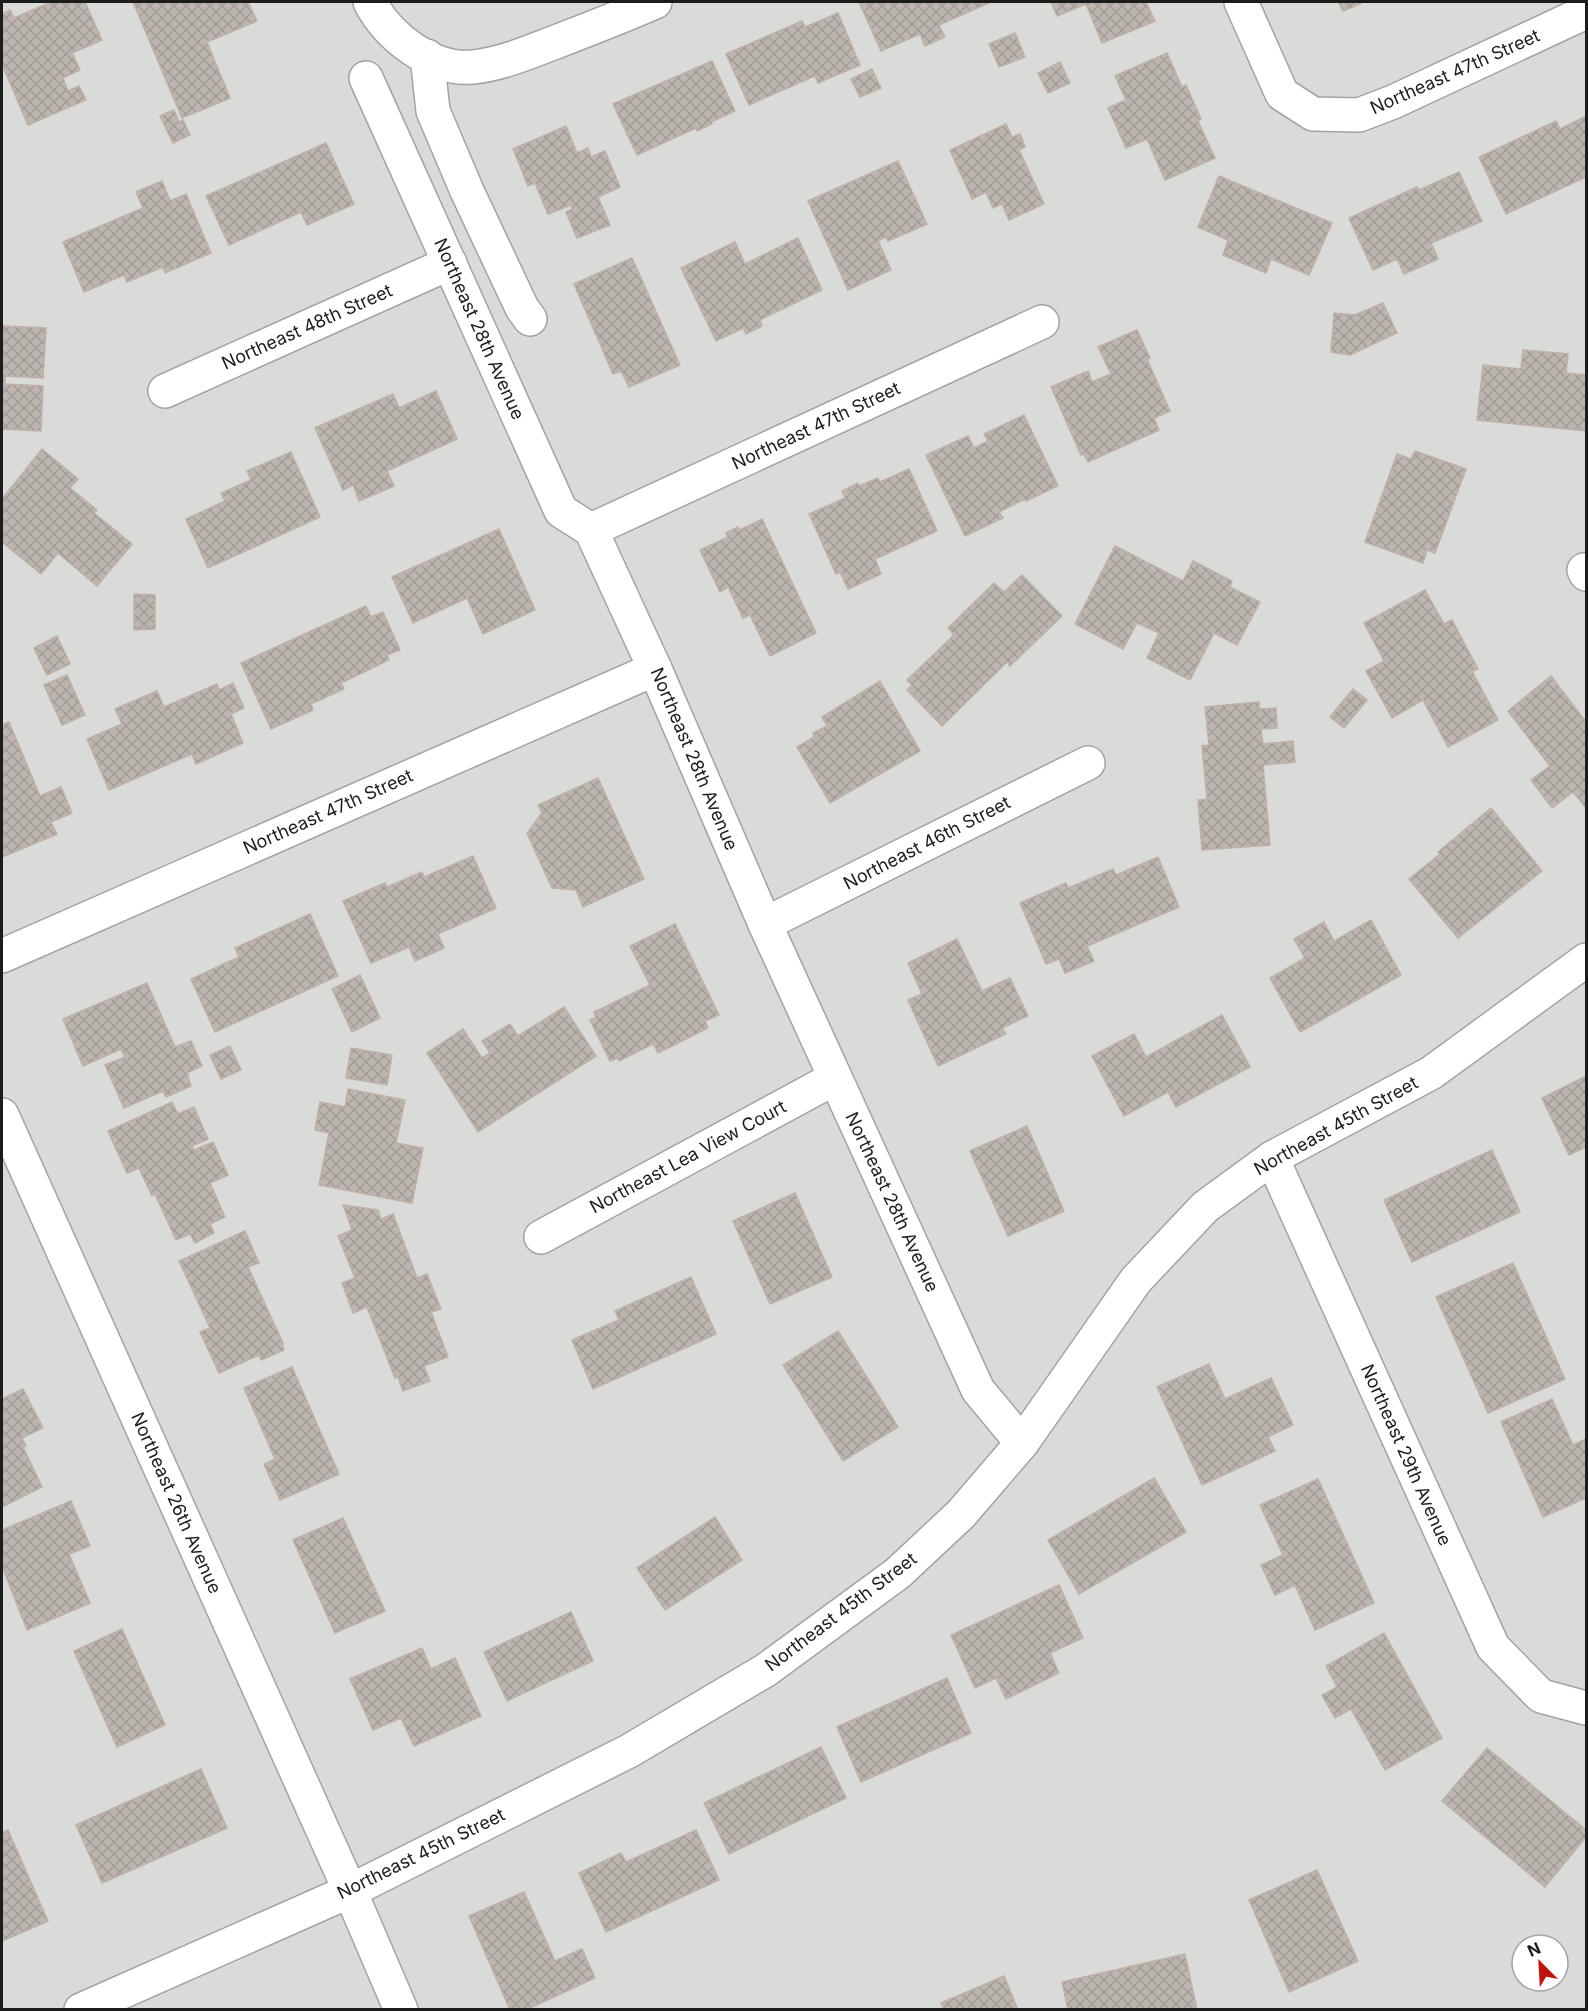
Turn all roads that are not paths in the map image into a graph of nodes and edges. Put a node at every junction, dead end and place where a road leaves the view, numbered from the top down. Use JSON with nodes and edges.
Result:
{"nodes":[{"id":1,"x":370,"y":2,"type":"edge"},
{"id":2,"x":655,"y":2,"type":"edge"},
{"id":3,"x":1241,"y":2,"type":"edge"},
{"id":4,"x":1587,"y":12,"type":"edge"},
{"id":5,"x":432,"y":59,"type":"junction"},
{"id":6,"x":366,"y":78,"type":"dead end"},
{"id":7,"x":450,"y":263,"type":"junction"},
{"id":8,"x":530,"y":319,"type":"dead end"},
{"id":9,"x":1042,"y":322,"type":"dead end"},
{"id":10,"x":165,"y":391,"type":"dead end"},
{"id":11,"x":591,"y":530,"type":"junction"},
{"id":12,"x":655,"y":669,"type":"junction"},
{"id":13,"x":1088,"y":763,"type":"dead end"},
{"id":14,"x":765,"y":924,"type":"junction"},
{"id":15,"x":2,"y":956,"type":"edge"},
{"id":16,"x":1587,"y":960,"type":"edge"},
{"id":17,"x":835,"y":1078,"type":"junction"},
{"id":18,"x":2,"y":1115,"type":"edge"},
{"id":19,"x":1272,"y":1158,"type":"junction"},
{"id":20,"x":541,"y":1237,"type":"dead end"},
{"id":21,"x":1022,"y":1443,"type":"junction"},
{"id":22,"x":1587,"y":1708,"type":"edge"},
{"id":23,"x":350,"y":1891,"type":"junction"},
{"id":24,"x":81,"y":2010,"type":"edge"},
{"id":25,"x":401,"y":2010,"type":"edge"}],
"edges":[{"from":1,"to":5,"type":"street"},
{"from":2,"to":5,"type":"street"},
{"from":3,"to":4,"type":"street","name":"Northeast 47th Street"},
{"from":5,"to":8,"type":"street"},
{"from":6,"to":7,"type":"street","name":"Northeast 28th Avenue"},
{"from":7,"to":10,"type":"street","name":"Northeast 48th Street"},
{"from":7,"to":11,"type":"street","name":"Northeast 28th Avenue"},
{"from":9,"to":11,"type":"street","name":"Northeast 47th Street"},
{"from":11,"to":12,"type":"street","name":"Northeast 28th Avenue"},
{"from":12,"to":14,"type":"street","name":"Northeast 28th Avenue"},
{"from":12,"to":15,"type":"street","name":"Northeast 47th Street"},
{"from":13,"to":14,"type":"street","name":"Northeast 46th Street"},
{"from":14,"to":17,"type":"street","name":"Northeast 28th Avenue"},
{"from":16,"to":19,"type":"street","name":"Northeast 45th Street"},
{"from":17,"to":20,"type":"street","name":"Northeast Lea View Court"},
{"from":17,"to":21,"type":"street","name":"Northeast 28th Avenue"},
{"from":18,"to":23,"type":"street","name":"Northeast 26th Avenue"},
{"from":19,"to":21,"type":"street","name":"Northeast 45th Street"},
{"from":19,"to":22,"type":"street","name":"Northeast 29th Avenue"},
{"from":21,"to":23,"type":"street","name":"Northeast 45th Street"},
{"from":23,"to":24,"type":"street","name":"Northeast 45th Street"},
{"from":23,"to":25,"type":"street","name":"Northeast 26th Avenue"}]}
